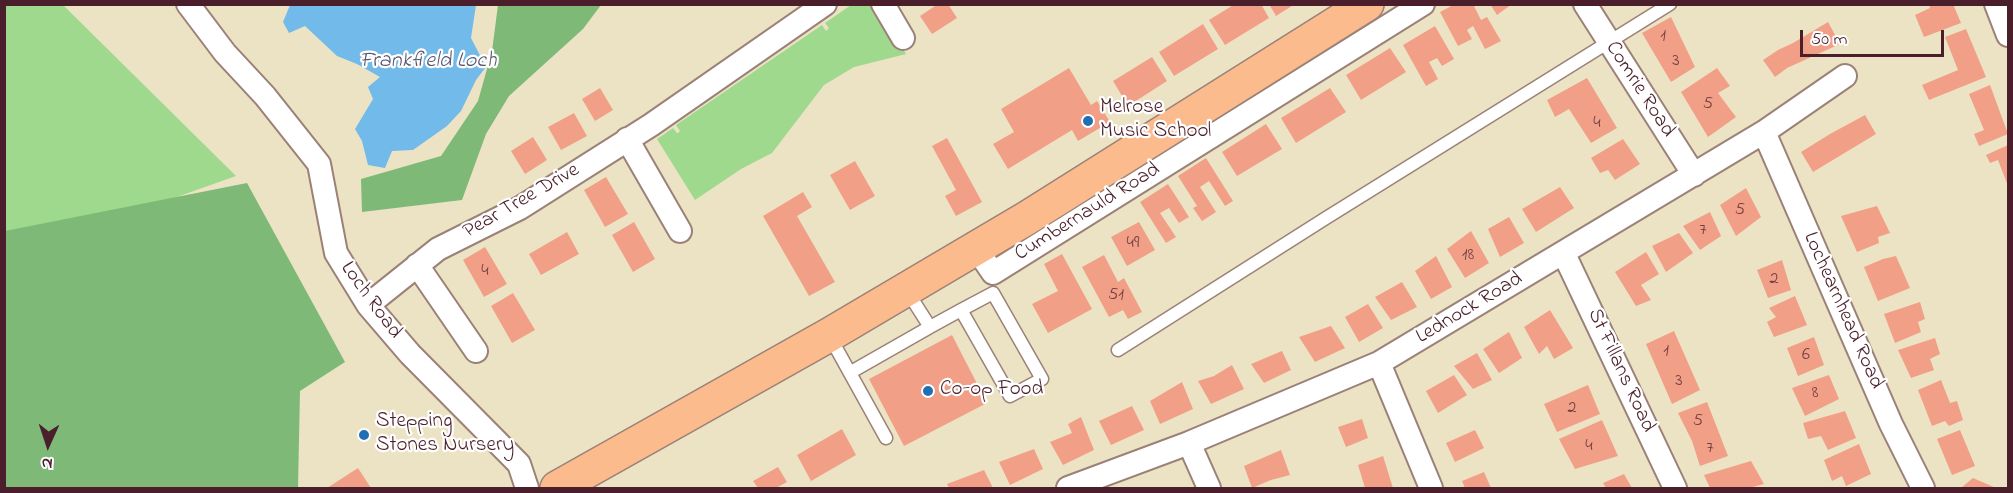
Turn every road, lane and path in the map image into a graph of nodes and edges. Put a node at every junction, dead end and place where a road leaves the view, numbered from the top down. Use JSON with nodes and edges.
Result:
{"nodes":[{"id":1,"x":188,"y":4,"type":"edge"},
{"id":2,"x":825,"y":4,"type":"edge"},
{"id":3,"x":884,"y":4,"type":"edge"},
{"id":4,"x":1367,"y":4,"type":"edge"},
{"id":5,"x":1423,"y":4,"type":"edge"},
{"id":6,"x":1585,"y":4,"type":"edge"},
{"id":7,"x":1670,"y":4,"type":"edge"},
{"id":8,"x":1996,"y":4,"type":"edge"},
{"id":9,"x":2008,"y":35,"type":"edge"},
{"id":10,"x":903,"y":38,"type":"dead end"},
{"id":11,"x":1609,"y":42,"type":"junction"},
{"id":12,"x":1845,"y":76,"type":"dead end"},
{"id":13,"x":1764,"y":132,"type":"junction"},
{"id":14,"x":627,"y":139,"type":"junction"},
{"id":15,"x":1694,"y":175,"type":"junction"},
{"id":16,"x":680,"y":231,"type":"dead end"},
{"id":17,"x":976,"y":248,"type":"junction"},
{"id":18,"x":1564,"y":254,"type":"junction"},
{"id":19,"x":417,"y":265,"type":"junction"},
{"id":20,"x":906,"y":290,"type":"junction"},
{"id":21,"x":368,"y":305,"type":"junction"},
{"id":22,"x":961,"y":310,"type":"junction"},
{"id":23,"x":930,"y":327,"type":"junction"},
{"id":24,"x":829,"y":335,"type":"junction"},
{"id":25,"x":1118,"y":350,"type":"dead end"},
{"id":26,"x":476,"y":351,"type":"dead end"},
{"id":27,"x":1379,"y":363,"type":"junction"},
{"id":28,"x":850,"y":372,"type":"junction"},
{"id":29,"x":886,"y":438,"type":"dead end"},
{"id":30,"x":1189,"y":443,"type":"junction"},
{"id":31,"x":527,"y":489,"type":"edge"},
{"id":32,"x":557,"y":489,"type":"edge"},
{"id":33,"x":1068,"y":489,"type":"edge"},
{"id":34,"x":1209,"y":489,"type":"edge"},
{"id":35,"x":1431,"y":489,"type":"edge"},
{"id":36,"x":1675,"y":489,"type":"edge"},
{"id":37,"x":1923,"y":489,"type":"edge"}],
"edges":[{"from":1,"to":21,"type":"street","name":"Loch Road"},
{"from":2,"to":14,"type":"street","name":"Pear Tree Drive"},
{"from":3,"to":10,"type":"street"},
{"from":4,"to":17,"type":"main road","name":"Cumbernauld Road"},
{"from":5,"to":17,"type":"street","name":"Cumbernauld Road"},
{"from":6,"to":11,"type":"street","name":"Comrie Road"},
{"from":7,"to":11,"type":"lane"},
{"from":8,"to":9,"type":"street"},
{"from":11,"to":15,"type":"street","name":"Comrie Road"},
{"from":11,"to":25,"type":"lane"},
{"from":12,"to":13,"type":"street","name":"Lednock Road"},
{"from":13,"to":15,"type":"street","name":"Lednock Road"},
{"from":13,"to":37,"type":"street","name":"Lochearnhead Road"},
{"from":14,"to":16,"type":"street"},
{"from":14,"to":19,"type":"street","name":"Pear Tree Drive"},
{"from":15,"to":18,"type":"street","name":"Lednock Road"},
{"from":17,"to":20,"type":"main road","name":"Cumbernauld Road"},
{"from":18,"to":27,"type":"street","name":"Lednock Road"},
{"from":18,"to":36,"type":"street","name":"St Fillans Road"},
{"from":19,"to":21,"type":"street","name":"Pear Tree Drive"},
{"from":19,"to":26,"type":"street"},
{"from":20,"to":23,"type":"lane"},
{"from":20,"to":24,"type":"main road","name":"Cumbernauld Road"},
{"from":21,"to":31,"type":"street","name":"Loch Road"},
{"from":22,"to":22,"type":"lane"},
{"from":22,"to":23,"type":"lane"},
{"from":23,"to":28,"type":"lane"},
{"from":24,"to":28,"type":"lane"},
{"from":24,"to":32,"type":"main road","name":"Cumbernauld Road"},
{"from":27,"to":30,"type":"street","name":"Lednock Road"},
{"from":27,"to":35,"type":"street"},
{"from":28,"to":29,"type":"lane"},
{"from":30,"to":33,"type":"street","name":"Lednock Road"},
{"from":30,"to":34,"type":"street"}]}
